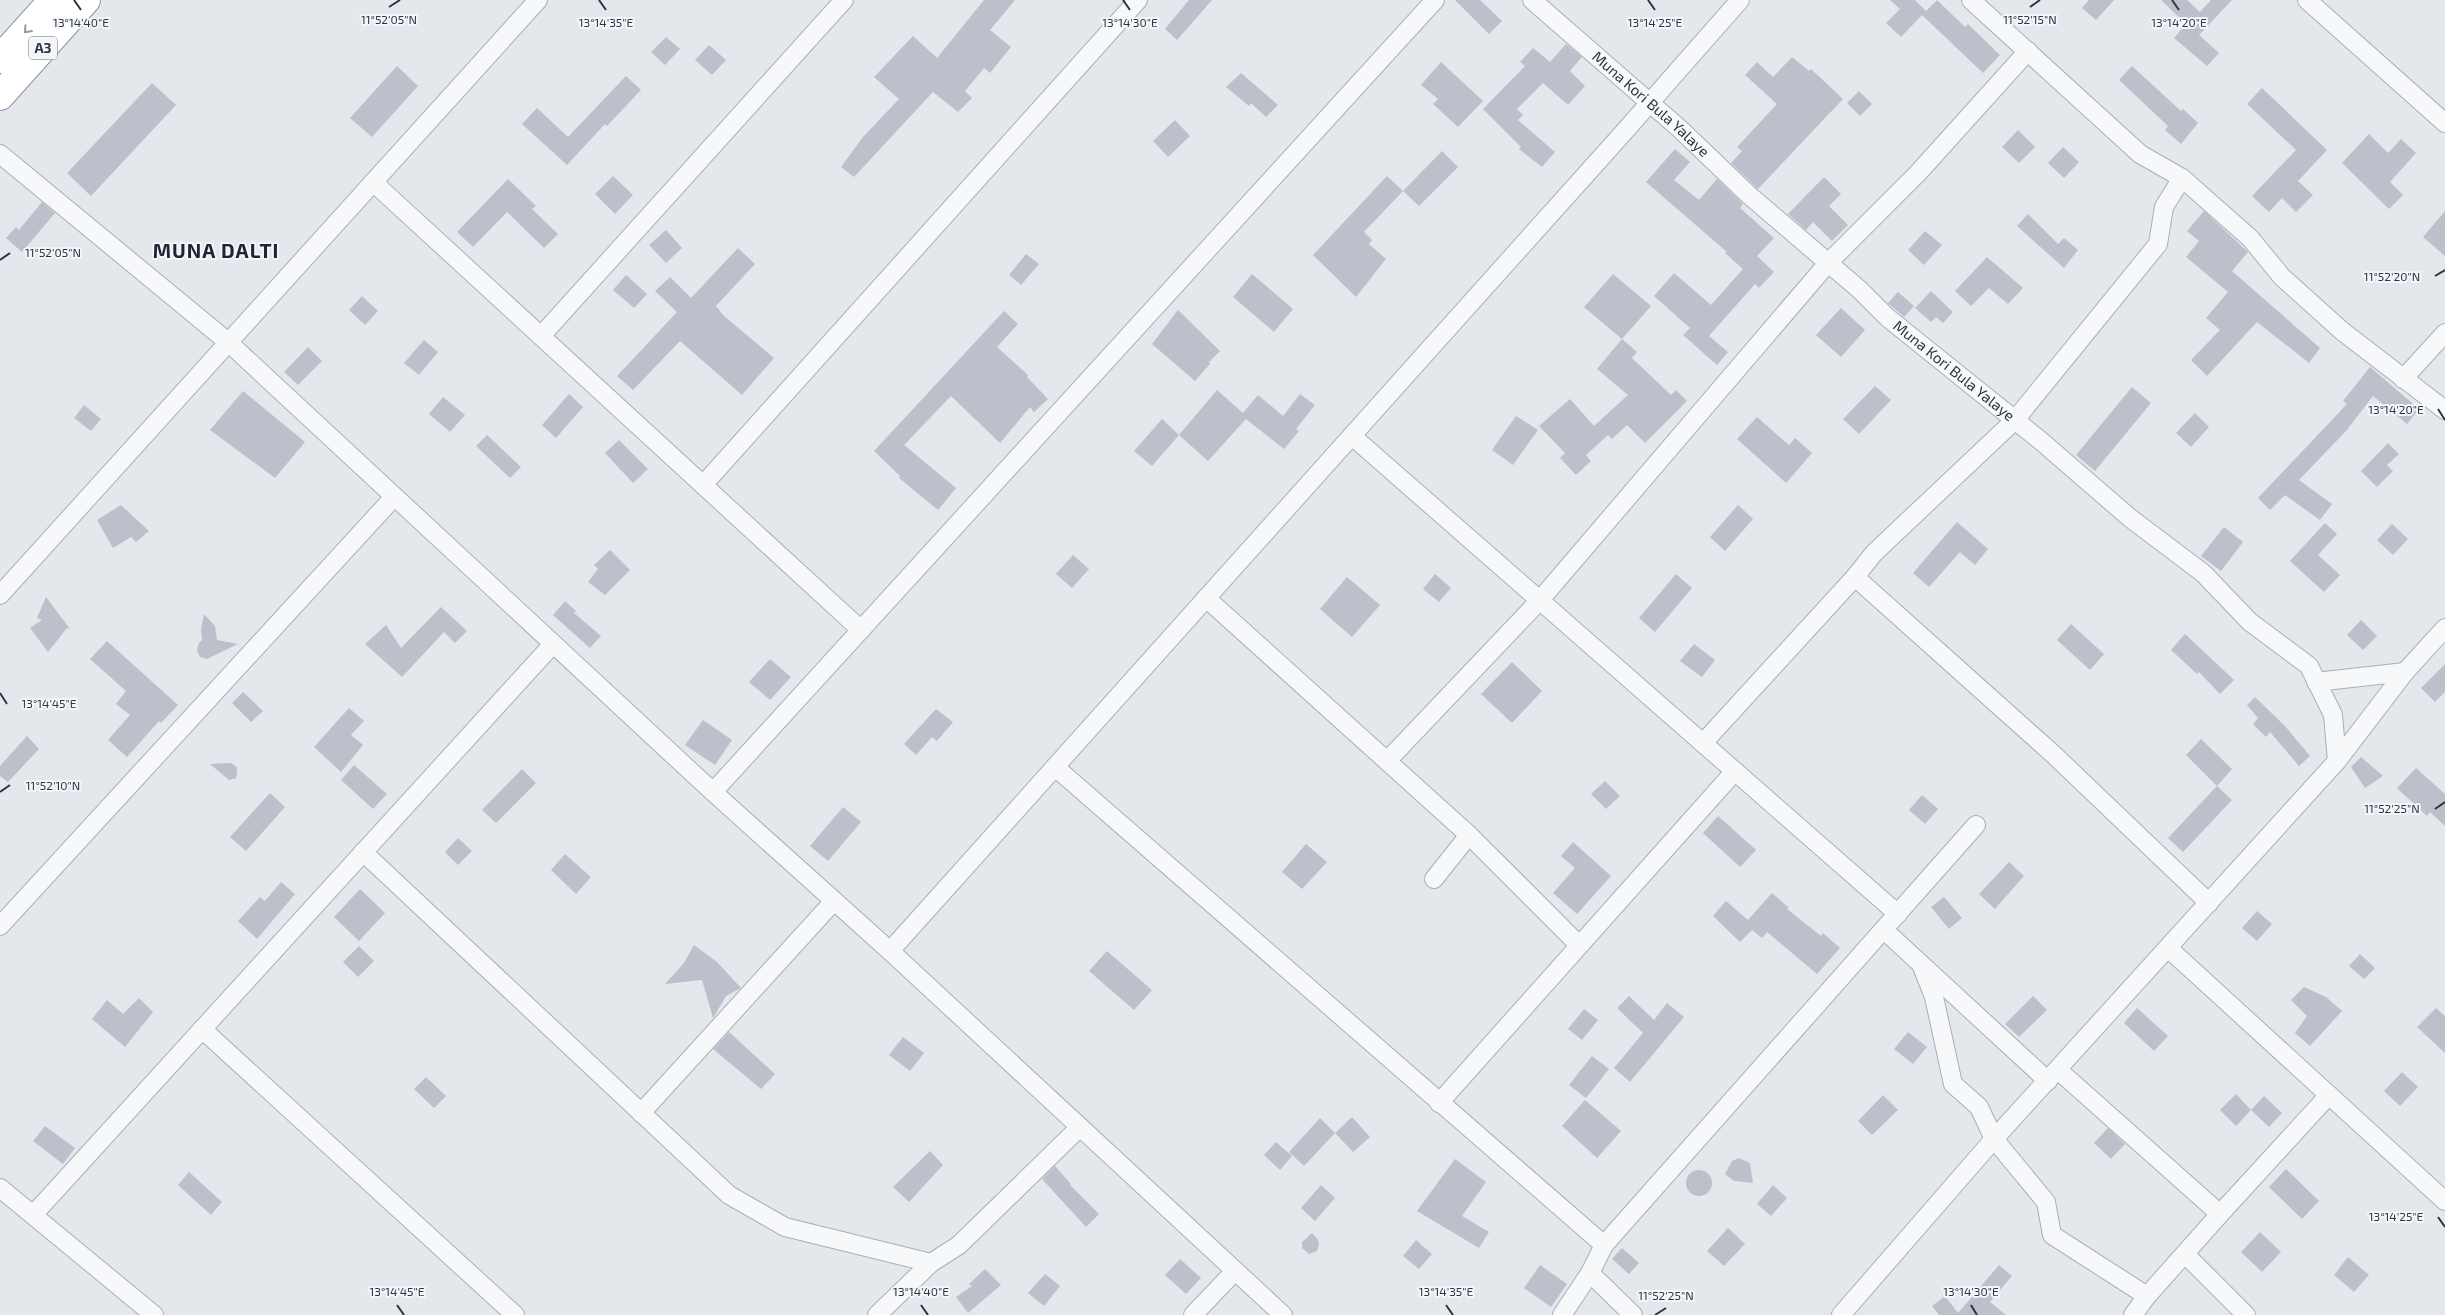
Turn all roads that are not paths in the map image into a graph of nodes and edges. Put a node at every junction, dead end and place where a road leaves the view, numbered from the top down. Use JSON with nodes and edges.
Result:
{"nodes":[{"id":1,"x":53,"y":0,"type":"edge"},
{"id":2,"x":86,"y":0,"type":"edge"},
{"id":3,"x":538,"y":0,"type":"edge"},
{"id":4,"x":844,"y":0,"type":"edge"},
{"id":5,"x":1138,"y":0,"type":"edge"},
{"id":6,"x":1435,"y":0,"type":"edge"},
{"id":7,"x":1532,"y":0,"type":"edge"},
{"id":8,"x":1740,"y":0,"type":"edge"},
{"id":9,"x":1971,"y":0,"type":"edge"},
{"id":10,"x":2307,"y":0,"type":"edge"},
{"id":11,"x":2028,"y":51,"type":"junction"},
{"id":12,"x":0,"y":59,"type":"edge"},
{"id":13,"x":0,"y":96,"type":"edge"},
{"id":14,"x":1650,"y":103,"type":"junction"},
{"id":15,"x":2445,"y":123,"type":"edge"},
{"id":16,"x":0,"y":154,"type":"edge"},
{"id":17,"x":2182,"y":178,"type":"junction"},
{"id":18,"x":373,"y":182,"type":"junction"},
{"id":19,"x":1828,"y":263,"type":"junction"},
{"id":20,"x":2445,"y":333,"type":"edge"},
{"id":21,"x":540,"y":336,"type":"junction"},
{"id":22,"x":228,"y":342,"type":"junction"},
{"id":23,"x":2403,"y":378,"type":"junction"},
{"id":24,"x":2445,"y":410,"type":"edge"},
{"id":25,"x":2015,"y":420,"type":"junction"},
{"id":26,"x":1352,"y":436,"type":"junction"},
{"id":27,"x":703,"y":485,"type":"junction"},
{"id":28,"x":394,"y":497,"type":"junction"},
{"id":29,"x":1855,"y":577,"type":"junction"},
{"id":30,"x":0,"y":595,"type":"edge"},
{"id":31,"x":1206,"y":598,"type":"junction"},
{"id":32,"x":1540,"y":600,"type":"junction"},
{"id":33,"x":2445,"y":628,"type":"edge"},
{"id":34,"x":861,"y":630,"type":"junction"},
{"id":35,"x":553,"y":644,"type":"junction"},
{"id":36,"x":2405,"y":672,"type":"junction"},
{"id":37,"x":2316,"y":682,"type":"junction"},
{"id":38,"x":1703,"y":743,"type":"junction"},
{"id":39,"x":1387,"y":761,"type":"junction"},
{"id":40,"x":2337,"y":761,"type":"junction"},
{"id":41,"x":1055,"y":767,"type":"junction"},
{"id":42,"x":1735,"y":771,"type":"junction"},
{"id":43,"x":713,"y":792,"type":"junction"},
{"id":44,"x":1976,"y":826,"type":"dead end"},
{"id":45,"x":1469,"y":835,"type":"junction"},
{"id":46,"x":364,"y":852,"type":"junction"},
{"id":47,"x":1434,"y":879,"type":"dead end"},
{"id":48,"x":834,"y":901,"type":"junction"},
{"id":49,"x":2209,"y":903,"type":"junction"},
{"id":50,"x":1898,"y":914,"type":"junction"},
{"id":51,"x":0,"y":926,"type":"edge"},
{"id":52,"x":1884,"y":930,"type":"junction"},
{"id":53,"x":1579,"y":946,"type":"junction"},
{"id":54,"x":2168,"y":948,"type":"junction"},
{"id":55,"x":890,"y":951,"type":"junction"},
{"id":56,"x":1921,"y":964,"type":"junction"},
{"id":57,"x":202,"y":1029,"type":"junction"},
{"id":58,"x":2053,"y":1075,"type":"junction"},
{"id":59,"x":2329,"y":1095,"type":"junction"},
{"id":60,"x":1439,"y":1103,"type":"junction"},
{"id":61,"x":641,"y":1113,"type":"junction"},
{"id":62,"x":1080,"y":1127,"type":"junction"},
{"id":63,"x":1994,"y":1139,"type":"junction"},
{"id":64,"x":0,"y":1188,"type":"edge"},
{"id":65,"x":2445,"y":1201,"type":"edge"},
{"id":66,"x":2220,"y":1214,"type":"junction"},
{"id":67,"x":33,"y":1215,"type":"junction"},
{"id":68,"x":1604,"y":1245,"type":"junction"},
{"id":69,"x":2185,"y":1254,"type":"junction"},
{"id":70,"x":931,"y":1263,"type":"junction"},
{"id":71,"x":1235,"y":1270,"type":"junction"},
{"id":72,"x":1590,"y":1274,"type":"junction"},
{"id":73,"x":2147,"y":1296,"type":"junction"},
{"id":74,"x":154,"y":1315,"type":"edge"},
{"id":75,"x":514,"y":1315,"type":"edge"},
{"id":76,"x":877,"y":1315,"type":"edge"},
{"id":77,"x":1193,"y":1315,"type":"edge"},
{"id":78,"x":1283,"y":1315,"type":"edge"},
{"id":79,"x":1562,"y":1315,"type":"edge"},
{"id":80,"x":1633,"y":1315,"type":"edge"},
{"id":81,"x":1842,"y":1315,"type":"edge"},
{"id":82,"x":2132,"y":1315,"type":"edge"},
{"id":83,"x":2246,"y":1315,"type":"edge"}],
"edges":[{"from":1,"to":12,"type":"highway","number":"A3","one_way":true},
{"from":2,"to":13,"type":"highway","number":"A3"},
{"from":3,"to":18,"type":"street"},
{"from":4,"to":21,"type":"street"},
{"from":5,"to":27,"type":"street"},
{"from":6,"to":34,"type":"street"},
{"from":7,"to":14,"type":"street","name":"Muna Kori Bula Yalaye"},
{"from":8,"to":14,"type":"street"},
{"from":9,"to":11,"type":"street"},
{"from":10,"to":15,"type":"street"},
{"from":11,"to":17,"type":"street"},
{"from":11,"to":19,"type":"street"},
{"from":14,"to":19,"type":"street","name":"Muna Kori Bula Yalaye"},
{"from":14,"to":26,"type":"street"},
{"from":16,"to":22,"type":"street"},
{"from":17,"to":23,"type":"street"},
{"from":17,"to":25,"type":"street"},
{"from":18,"to":21,"type":"street"},
{"from":18,"to":22,"type":"street"},
{"from":19,"to":25,"type":"street","name":"Muna Kori Bula Yalaye"},
{"from":19,"to":32,"type":"street"},
{"from":20,"to":23,"type":"street"},
{"from":21,"to":27,"type":"street"},
{"from":22,"to":28,"type":"street"},
{"from":22,"to":30,"type":"street"},
{"from":23,"to":24,"type":"street"},
{"from":25,"to":29,"type":"street"},
{"from":25,"to":37,"type":"street","name":"Muna Kori Bula Yalaye"},
{"from":26,"to":31,"type":"street"},
{"from":26,"to":32,"type":"street"},
{"from":27,"to":34,"type":"street"},
{"from":28,"to":35,"type":"street"},
{"from":28,"to":51,"type":"street"},
{"from":29,"to":38,"type":"street"},
{"from":29,"to":49,"type":"street"},
{"from":31,"to":39,"type":"street"},
{"from":31,"to":41,"type":"street"},
{"from":32,"to":38,"type":"street"},
{"from":32,"to":39,"type":"street"},
{"from":33,"to":36,"type":"street"},
{"from":34,"to":43,"type":"street"},
{"from":35,"to":43,"type":"street"},
{"from":35,"to":46,"type":"street"},
{"from":36,"to":37,"type":"street"},
{"from":36,"to":40,"type":"street"},
{"from":37,"to":40,"type":"street","name":"Muna Kori Bula Yalaye"},
{"from":38,"to":42,"type":"street"},
{"from":39,"to":45,"type":"street"},
{"from":40,"to":49,"type":"street"},
{"from":41,"to":55,"type":"street"},
{"from":41,"to":60,"type":"street"},
{"from":42,"to":50,"type":"street"},
{"from":42,"to":53,"type":"street"},
{"from":43,"to":48,"type":"street"},
{"from":44,"to":50,"type":"street"},
{"from":45,"to":47,"type":"street"},
{"from":45,"to":53,"type":"street"},
{"from":46,"to":57,"type":"street"},
{"from":46,"to":61,"type":"street"},
{"from":48,"to":55,"type":"street"},
{"from":48,"to":61,"type":"street"},
{"from":49,"to":54,"type":"street"},
{"from":50,"to":52,"type":"street"},
{"from":52,"to":56,"type":"street"},
{"from":52,"to":68,"type":"street"},
{"from":53,"to":60,"type":"street"},
{"from":54,"to":58,"type":"street"},
{"from":54,"to":59,"type":"street"},
{"from":55,"to":62,"type":"street"},
{"from":56,"to":58,"type":"street"},
{"from":56,"to":63,"type":"street"},
{"from":57,"to":67,"type":"street"},
{"from":57,"to":75,"type":"street"},
{"from":58,"to":63,"type":"street"},
{"from":58,"to":66,"type":"street"},
{"from":59,"to":65,"type":"street"},
{"from":59,"to":66,"type":"street"},
{"from":60,"to":68,"type":"street"},
{"from":61,"to":70,"type":"street"},
{"from":62,"to":70,"type":"street"},
{"from":62,"to":71,"type":"street"},
{"from":63,"to":73,"type":"street"},
{"from":63,"to":81,"type":"street"},
{"from":64,"to":67,"type":"street"},
{"from":66,"to":69,"type":"street"},
{"from":67,"to":74,"type":"street"},
{"from":68,"to":72,"type":"street"},
{"from":69,"to":73,"type":"street"},
{"from":69,"to":83,"type":"street"},
{"from":70,"to":76,"type":"street"},
{"from":71,"to":77,"type":"street"},
{"from":71,"to":78,"type":"street"},
{"from":72,"to":79,"type":"street"},
{"from":72,"to":80,"type":"street"},
{"from":73,"to":82,"type":"street"}]}
